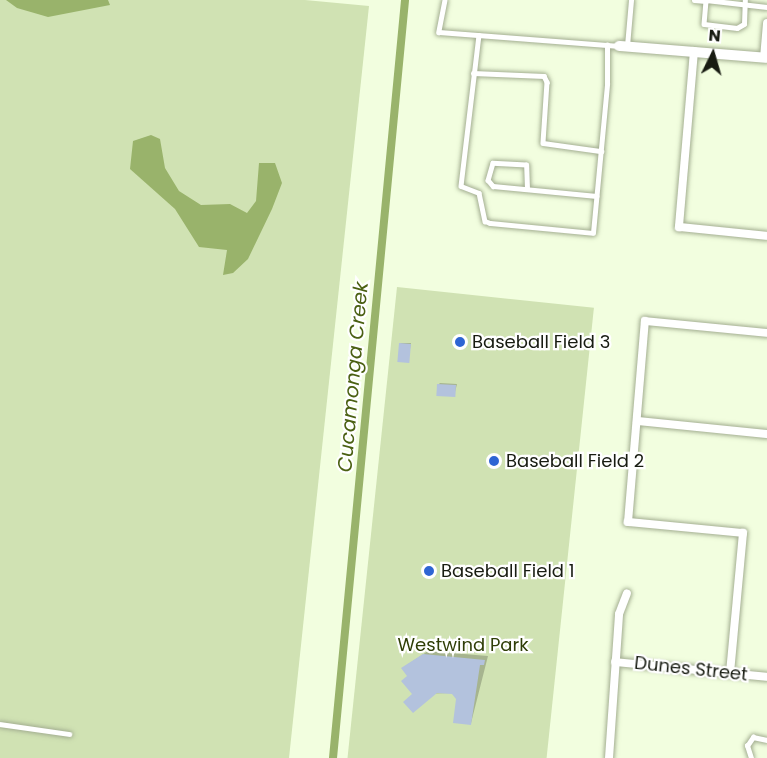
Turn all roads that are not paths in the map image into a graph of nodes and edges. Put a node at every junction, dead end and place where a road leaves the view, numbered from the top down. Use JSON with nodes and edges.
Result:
{"nodes":[{"id":1,"x":446,"y":0,"type":"edge"},
{"id":2,"x":631,"y":0,"type":"edge"},
{"id":3,"x":694,"y":0,"type":"edge"},
{"id":4,"x":706,"y":0,"type":"edge"},
{"id":5,"x":745,"y":3,"type":"edge"},
{"id":6,"x":767,"y":7,"type":"edge"},
{"id":7,"x":767,"y":23,"type":"edge"},
{"id":8,"x":766,"y":34,"type":"edge"},
{"id":9,"x":478,"y":35,"type":"junction"},
{"id":10,"x":607,"y":45,"type":"junction"},
{"id":11,"x":623,"y":46,"type":"junction"},
{"id":12,"x":694,"y":51,"type":"junction"},
{"id":13,"x":766,"y":58,"type":"edge"},
{"id":14,"x":473,"y":73,"type":"junction"},
{"id":15,"x":601,"y":150,"type":"junction"},
{"id":16,"x":526,"y":189,"type":"junction"},
{"id":17,"x":597,"y":196,"type":"junction"},
{"id":18,"x":767,"y":236,"type":"edge"},
{"id":19,"x":767,"y":333,"type":"edge"},
{"id":20,"x":637,"y":421,"type":"junction"},
{"id":21,"x":767,"y":434,"type":"edge"},
{"id":22,"x":627,"y":594,"type":"dead end"},
{"id":23,"x":615,"y":662,"type":"junction"},
{"id":24,"x":730,"y":673,"type":"junction"},
{"id":25,"x":767,"y":677,"type":"edge"},
{"id":26,"x":0,"y":724,"type":"edge"},
{"id":27,"x":69,"y":734,"type":"dead end"},
{"id":28,"x":767,"y":740,"type":"edge"},
{"id":29,"x":609,"y":758,"type":"edge"},
{"id":30,"x":751,"y":758,"type":"edge"}],
"edges":[{"from":1,"to":9,"type":"lane"},
{"from":2,"to":11,"type":"lane"},
{"from":3,"to":4,"type":"lane"},
{"from":4,"to":5,"type":"lane"},
{"from":4,"to":5,"type":"lane"},
{"from":5,"to":6,"type":"lane"},
{"from":7,"to":8,"type":"street"},
{"from":8,"to":13,"type":"street"},
{"from":9,"to":10,"type":"lane"},
{"from":9,"to":14,"type":"lane"},
{"from":10,"to":11,"type":"lane"},
{"from":10,"to":15,"type":"lane"},
{"from":11,"to":12,"type":"street"},
{"from":12,"to":13,"type":"street"},
{"from":12,"to":18,"type":"street"},
{"from":14,"to":15,"type":"lane"},
{"from":14,"to":17,"type":"lane"},
{"from":15,"to":17,"type":"lane"},
{"from":16,"to":16,"type":"lane"},
{"from":16,"to":17,"type":"lane"},
{"from":19,"to":20,"type":"street"},
{"from":20,"to":21,"type":"street"},
{"from":20,"to":24,"type":"street"},
{"from":22,"to":23,"type":"street"},
{"from":23,"to":24,"type":"street","name":"Dunes Street"},
{"from":23,"to":29,"type":"street"},
{"from":24,"to":25,"type":"street","name":"Dunes Street"},
{"from":26,"to":27,"type":"lane"},
{"from":28,"to":30,"type":"lane"}]}
